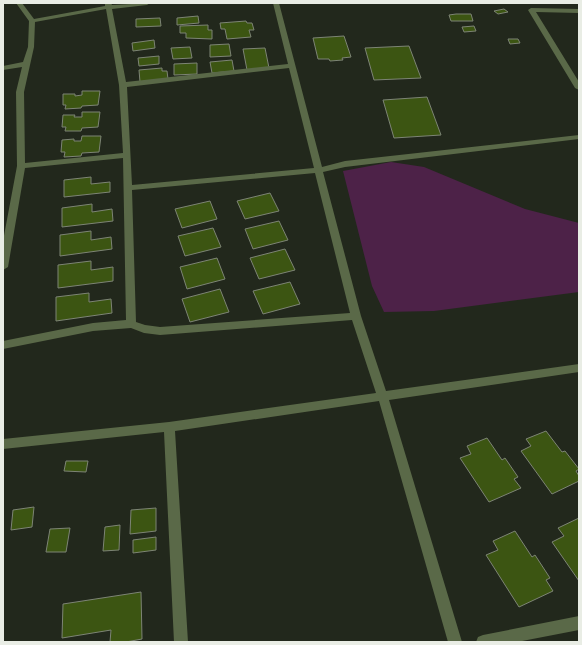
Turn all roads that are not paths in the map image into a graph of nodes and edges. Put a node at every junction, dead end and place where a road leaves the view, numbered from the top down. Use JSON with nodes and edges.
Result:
{"nodes":[{"id":1,"x":19,"y":3,"type":"edge"},
{"id":2,"x":147,"y":3,"type":"edge"},
{"id":3,"x":276,"y":3,"type":"edge"},
{"id":4,"x":108,"y":5,"type":"edge"},
{"id":5,"x":579,"y":11,"type":"edge"},
{"id":6,"x":32,"y":21,"type":"junction"},
{"id":7,"x":26,"y":64,"type":"junction"},
{"id":8,"x":292,"y":66,"type":"junction"},
{"id":9,"x":3,"y":68,"type":"edge"},
{"id":10,"x":123,"y":85,"type":"junction"},
{"id":11,"x":579,"y":88,"type":"edge"},
{"id":12,"x":579,"y":137,"type":"edge"},
{"id":13,"x":127,"y":155,"type":"junction"},
{"id":14,"x":21,"y":166,"type":"junction"},
{"id":15,"x":320,"y":170,"type":"junction"},
{"id":16,"x":127,"y":188,"type":"junction"},
{"id":17,"x":3,"y":267,"type":"edge"},
{"id":18,"x":356,"y":316,"type":"junction"},
{"id":19,"x":131,"y":324,"type":"junction"},
{"id":20,"x":3,"y":345,"type":"edge"},
{"id":21,"x":579,"y":368,"type":"edge"},
{"id":22,"x":383,"y":396,"type":"junction"},
{"id":23,"x":168,"y":427,"type":"junction"},
{"id":24,"x":3,"y":444,"type":"edge"},
{"id":25,"x":579,"y":623,"type":"edge"},
{"id":26,"x":182,"y":642,"type":"edge"},
{"id":27,"x":455,"y":642,"type":"edge"},
{"id":28,"x":483,"y":642,"type":"edge"}],
"edges":[{"from":1,"to":6,"type":"street"},
{"from":2,"to":4,"type":"street"},
{"from":3,"to":8,"type":"street"},
{"from":4,"to":6,"type":"street"},
{"from":4,"to":10,"type":"street"},
{"from":5,"to":11,"type":"street"},
{"from":6,"to":7,"type":"street"},
{"from":7,"to":9,"type":"street"},
{"from":7,"to":14,"type":"street"},
{"from":8,"to":10,"type":"street"},
{"from":8,"to":15,"type":"street"},
{"from":10,"to":13,"type":"street"},
{"from":12,"to":15,"type":"street"},
{"from":13,"to":14,"type":"street"},
{"from":13,"to":16,"type":"street"},
{"from":14,"to":17,"type":"street"},
{"from":15,"to":16,"type":"street"},
{"from":15,"to":18,"type":"street"},
{"from":16,"to":19,"type":"street"},
{"from":18,"to":19,"type":"street"},
{"from":18,"to":22,"type":"street"},
{"from":19,"to":20,"type":"street"},
{"from":21,"to":22,"type":"street"},
{"from":22,"to":23,"type":"street"},
{"from":22,"to":27,"type":"street"},
{"from":23,"to":24,"type":"street"},
{"from":23,"to":26,"type":"street"},
{"from":25,"to":28,"type":"street"}]}
